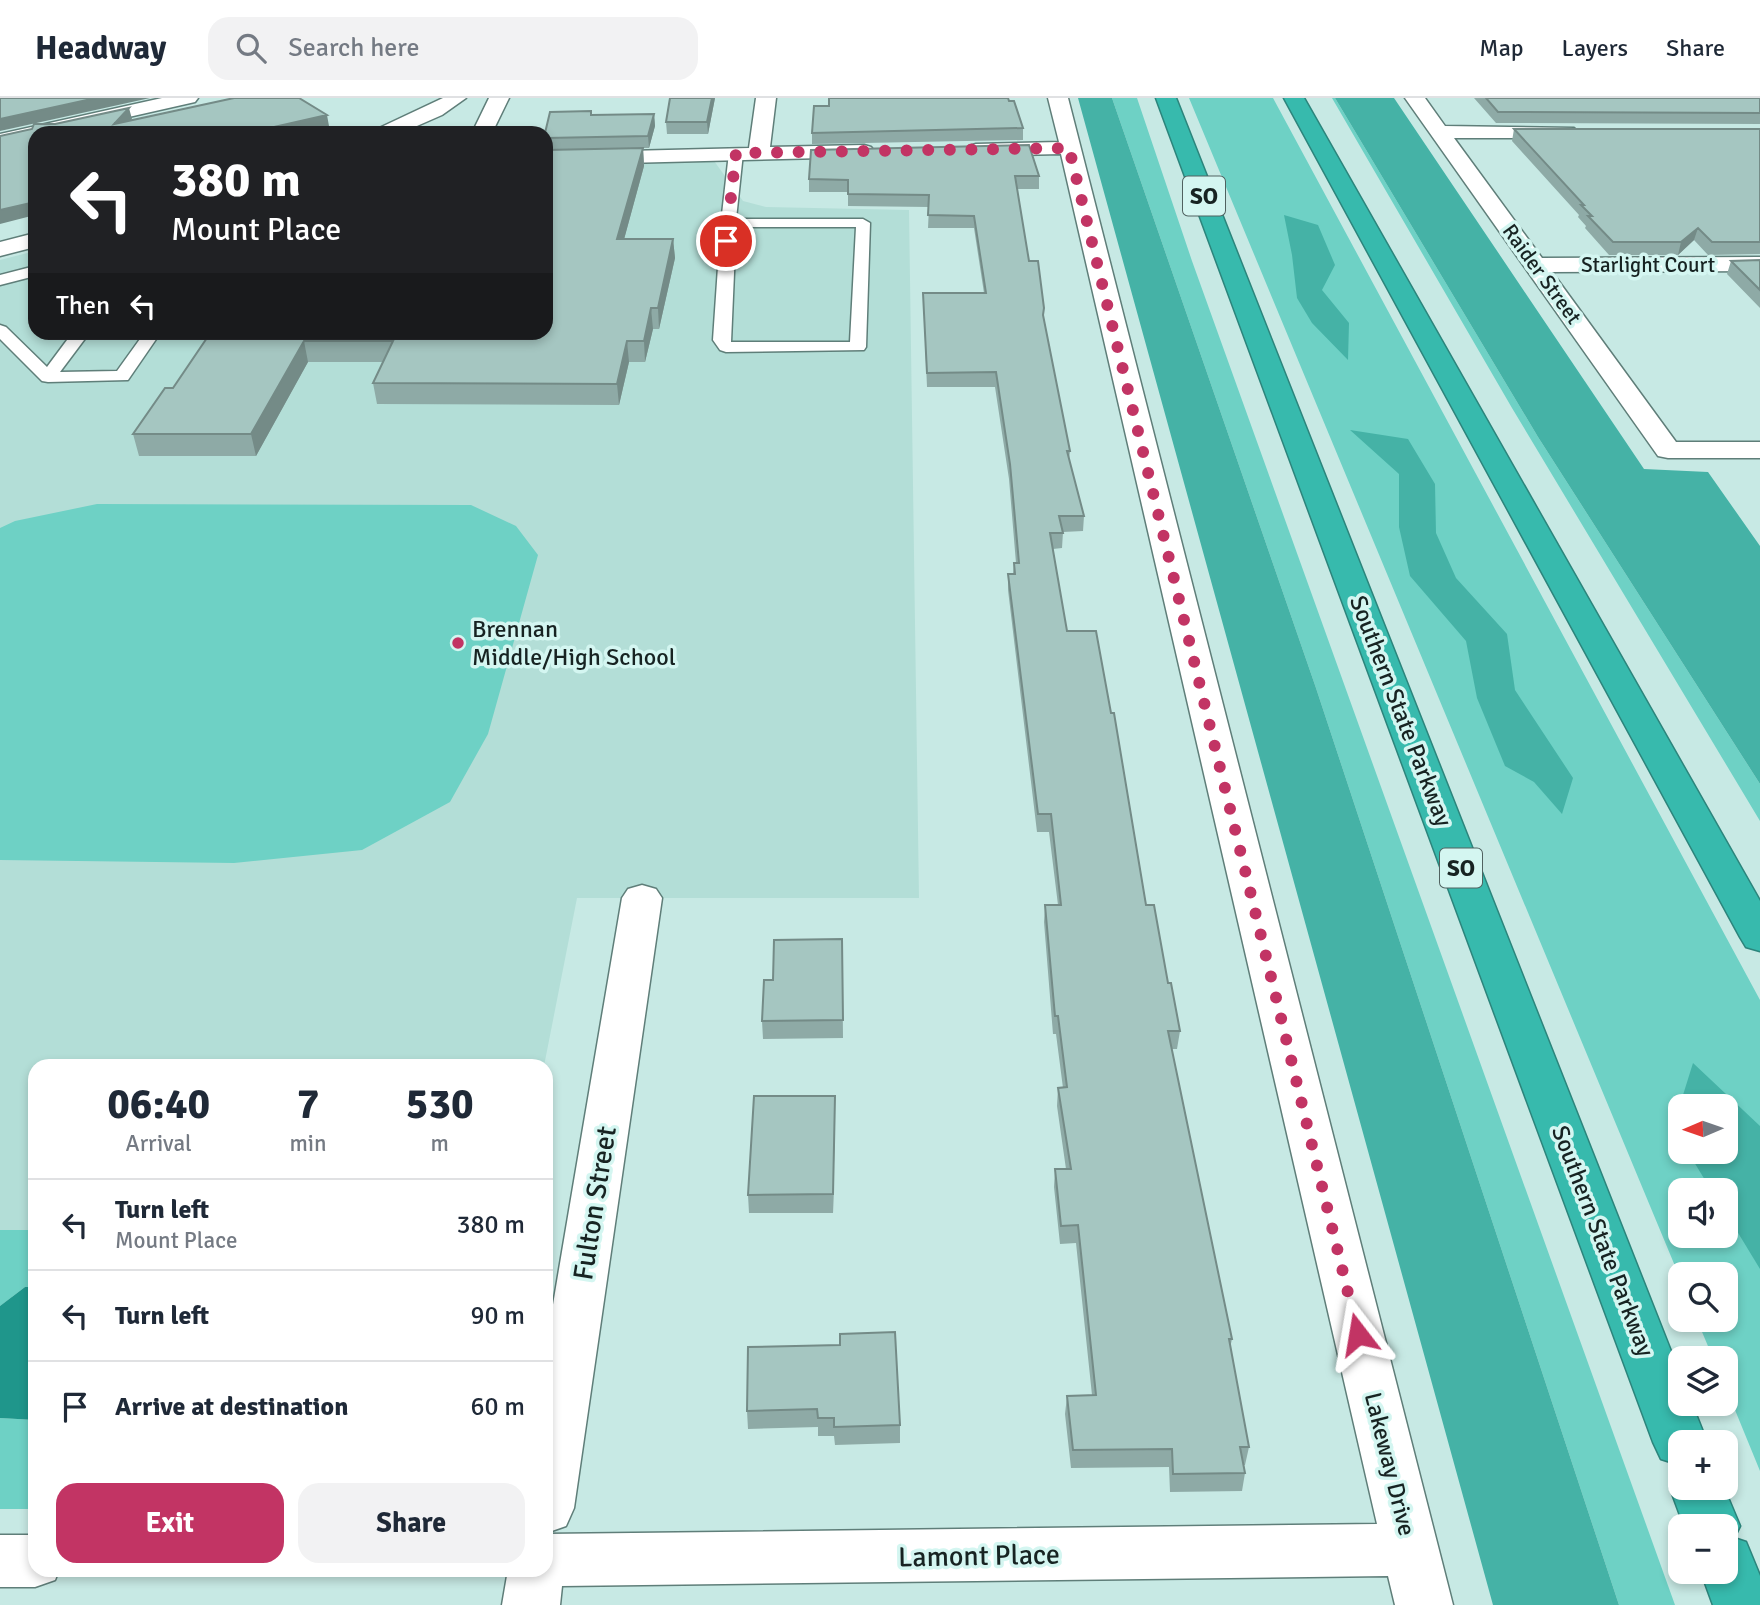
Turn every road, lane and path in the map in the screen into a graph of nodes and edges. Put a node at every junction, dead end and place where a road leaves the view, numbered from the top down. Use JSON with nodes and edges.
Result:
{"nodes":[{"id":1,"x":188,"y":98,"type":"edge"},
{"id":2,"x":456,"y":98,"type":"edge"},
{"id":3,"x":499,"y":98,"type":"edge"},
{"id":4,"x":766,"y":98,"type":"edge"},
{"id":5,"x":1058,"y":98,"type":"edge"},
{"id":6,"x":1166,"y":98,"type":"edge"},
{"id":7,"x":1294,"y":98,"type":"edge"},
{"id":8,"x":1415,"y":98,"type":"edge"},
{"id":9,"x":60,"y":126,"type":"edge"},
{"id":10,"x":400,"y":126,"type":"edge"},
{"id":11,"x":485,"y":126,"type":"edge"},
{"id":12,"x":1440,"y":132,"type":"junction"},
{"id":13,"x":1584,"y":132,"type":"edge"},
{"id":14,"x":28,"y":133,"type":"edge"},
{"id":15,"x":0,"y":139,"type":"edge"},
{"id":16,"x":1069,"y":148,"type":"junction"},
{"id":17,"x":961,"y":150,"type":"edge"},
{"id":18,"x":880,"y":151,"type":"edge"},
{"id":19,"x":736,"y":153,"type":"junction"},
{"id":20,"x":759,"y":153,"type":"junction"},
{"id":21,"x":553,"y":159,"type":"edge"},
{"id":22,"x":728,"y":223,"type":"junction"},
{"id":23,"x":28,"y":242,"type":"edge"},
{"id":24,"x":0,"y":249,"type":"edge"},
{"id":25,"x":1760,"y":264,"type":"edge"},
{"id":26,"x":1536,"y":265,"type":"junction"},
{"id":27,"x":28,"y":273,"type":"edge"},
{"id":28,"x":0,"y":280,"type":"edge"},
{"id":29,"x":0,"y":330,"type":"edge"},
{"id":30,"x":76,"y":340,"type":"edge"},
{"id":31,"x":147,"y":340,"type":"edge"},
{"id":32,"x":48,"y":377,"type":"junction"},
{"id":33,"x":1760,"y":450,"type":"edge"},
{"id":34,"x":642,"y":898,"type":"dead end"},
{"id":35,"x":1760,"y":937,"type":"edge"},
{"id":36,"x":1675,"y":1430,"type":"edge"},
{"id":37,"x":553,"y":1464,"type":"edge"},
{"id":38,"x":1411,"y":1550,"type":"junction"},
{"id":39,"x":553,"y":1560,"type":"edge"},
{"id":40,"x":0,"y":1561,"type":"edge"},
{"id":41,"x":28,"y":1561,"type":"edge"},
{"id":42,"x":535,"y":1577,"type":"edge"},
{"id":43,"x":1734,"y":1584,"type":"edge"},
{"id":44,"x":531,"y":1605,"type":"edge"},
{"id":45,"x":1424,"y":1605,"type":"edge"},
{"id":46,"x":1742,"y":1605,"type":"edge"}],
"edges":[{"from":1,"to":9,"type":"street"},
{"from":2,"to":10,"type":"street"},
{"from":3,"to":11,"type":"street"},
{"from":4,"to":20,"type":"street"},
{"from":5,"to":16,"type":"street","name":"Lakeway Drive"},
{"from":6,"to":36,"type":"highway","name":"Southern State Parkway","number":"SO"},
{"from":7,"to":35,"type":"highway"},
{"from":8,"to":12,"type":"street","name":"Raider Street"},
{"from":12,"to":13,"type":"street"},
{"from":12,"to":26,"type":"street","name":"Raider Street"},
{"from":14,"to":15,"type":"street"},
{"from":16,"to":17,"type":"street"},
{"from":16,"to":38,"type":"street","name":"Lakeway Drive"},
{"from":18,"to":20,"type":"street"},
{"from":19,"to":20,"type":"street"},
{"from":19,"to":21,"type":"street"},
{"from":19,"to":22,"type":"lane"},
{"from":22,"to":22,"type":"lane"},
{"from":23,"to":24,"type":"street"},
{"from":25,"to":26,"type":"street","name":"Starlight Court"},
{"from":26,"to":33,"type":"street","name":"Raider Street"},
{"from":27,"to":28,"type":"lane"},
{"from":29,"to":32,"type":"lane"},
{"from":30,"to":32,"type":"lane"},
{"from":31,"to":32,"type":"lane"},
{"from":34,"to":37,"type":"street","name":"Fulton Street"},
{"from":38,"to":39,"type":"street","name":"Lamont Place"},
{"from":38,"to":45,"type":"street","name":"Lakeway Drive"},
{"from":40,"to":41,"type":"street"},
{"from":42,"to":44,"type":"street"},
{"from":43,"to":46,"type":"highway"}]}
